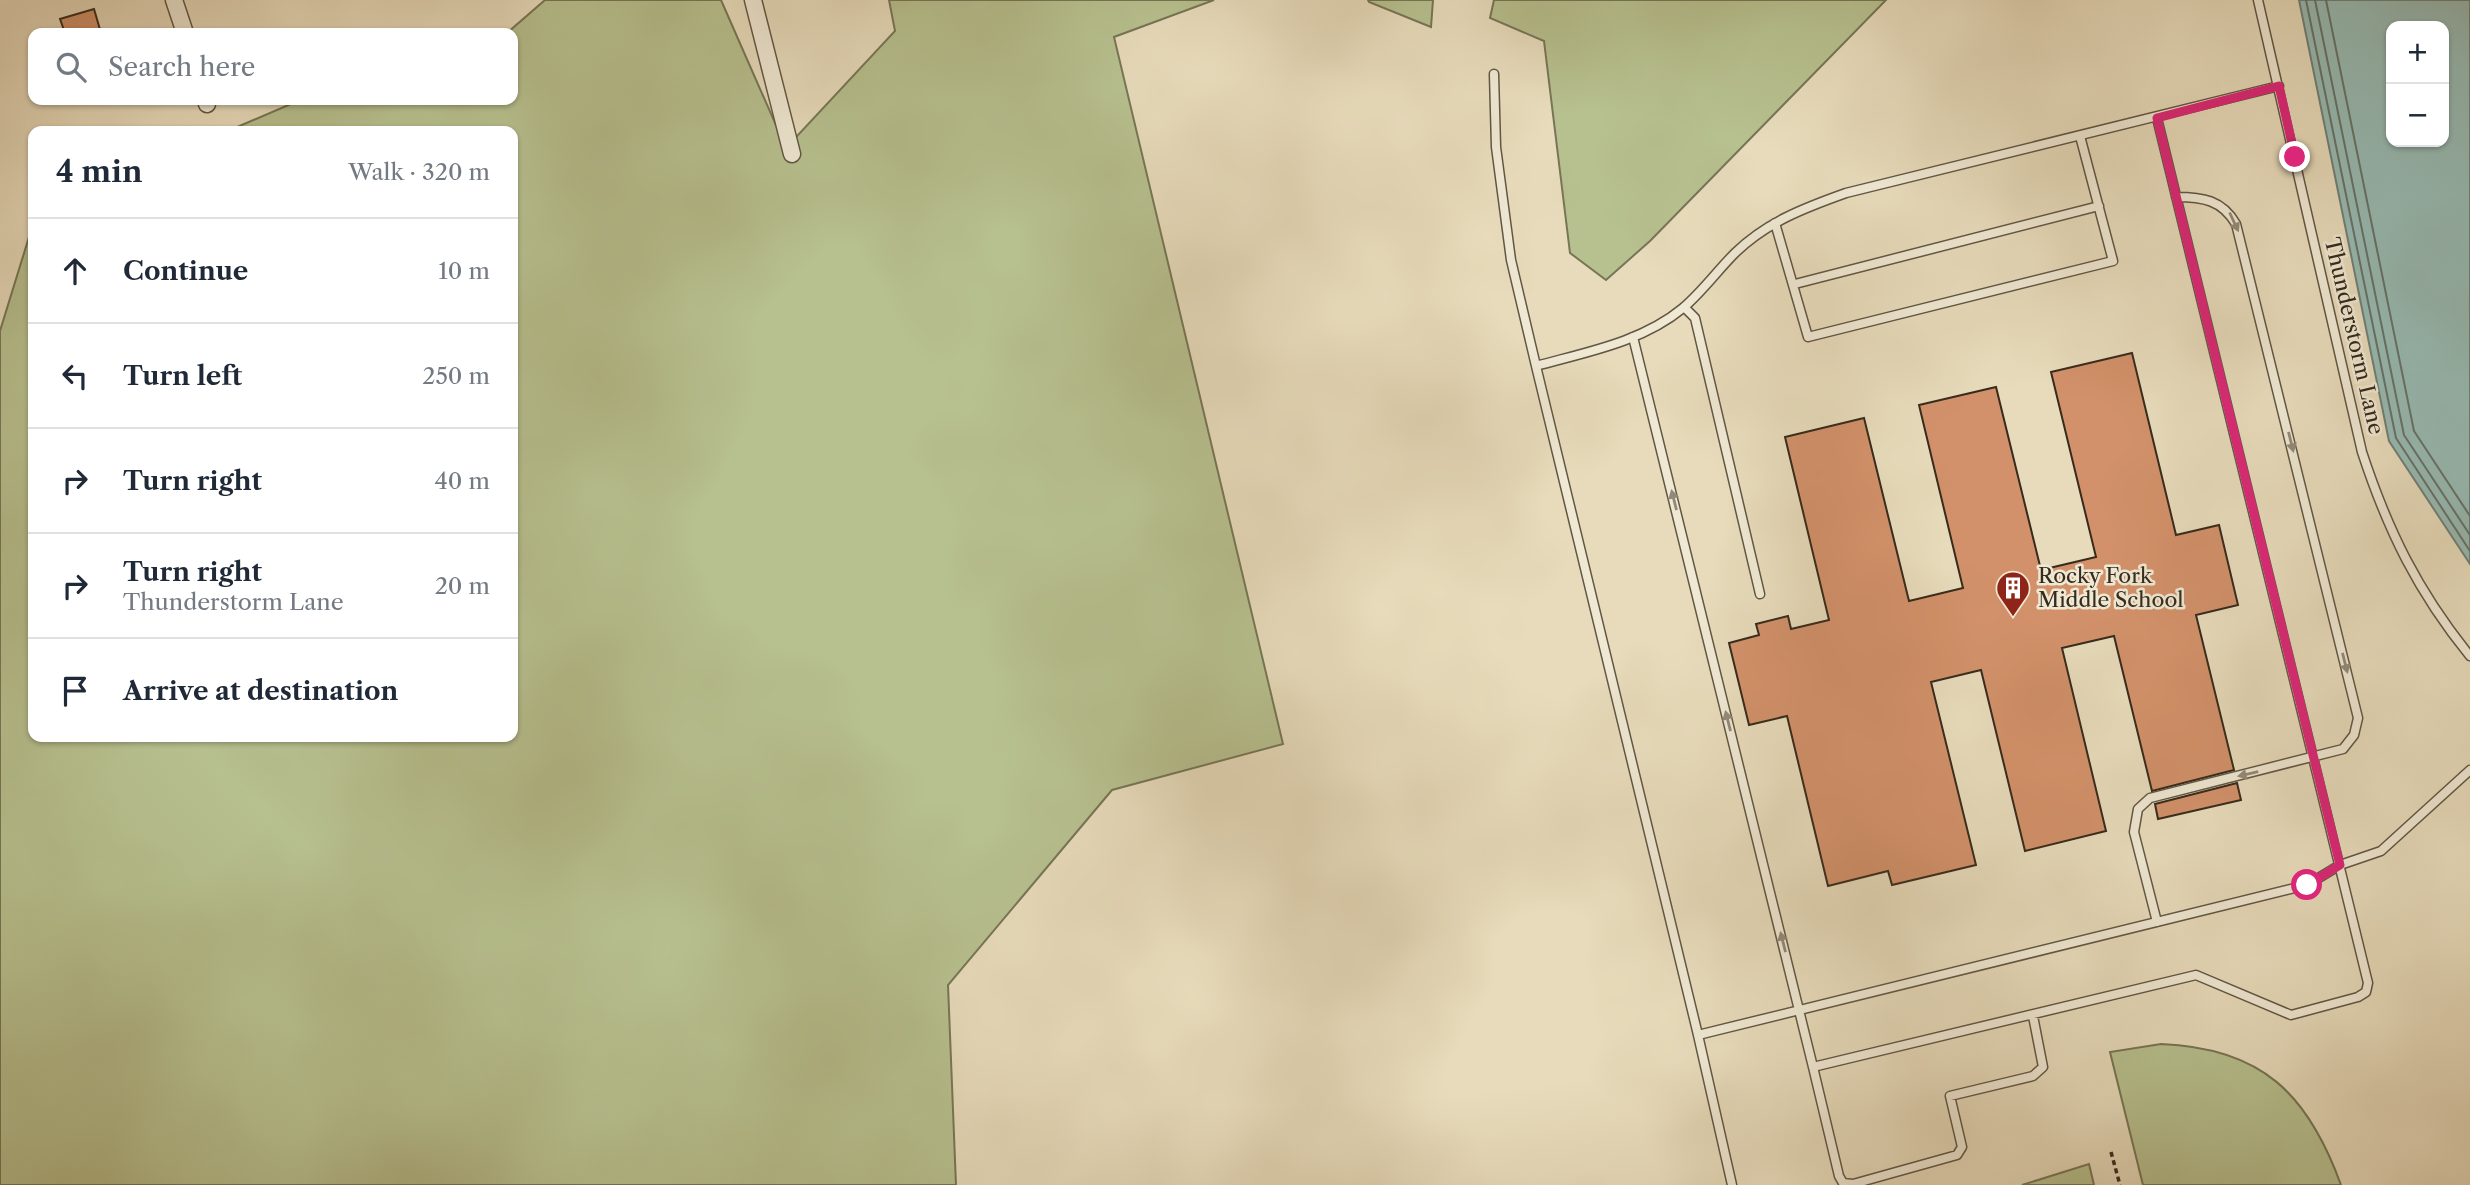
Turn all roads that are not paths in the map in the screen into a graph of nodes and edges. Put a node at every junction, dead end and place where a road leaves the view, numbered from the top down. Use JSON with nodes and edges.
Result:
{"nodes":[{"id":1,"x":174,"y":0,"type":"edge"},
{"id":2,"x":753,"y":0,"type":"edge"},
{"id":3,"x":2259,"y":0,"type":"edge"},
{"id":4,"x":183,"y":28,"type":"edge"},
{"id":5,"x":1494,"y":74,"type":"dead end"},
{"id":6,"x":2279,"y":86,"type":"junction"},
{"id":7,"x":2157,"y":118,"type":"junction"},
{"id":8,"x":2080,"y":136,"type":"junction"},
{"id":9,"x":792,"y":154,"type":"dead end"},
{"id":10,"x":2176,"y":197,"type":"junction"},
{"id":11,"x":2099,"y":206,"type":"junction"},
{"id":12,"x":1775,"y":223,"type":"junction"},
{"id":13,"x":1794,"y":284,"type":"junction"},
{"id":14,"x":1684,"y":307,"type":"junction"},
{"id":15,"x":1633,"y":337,"type":"junction"},
{"id":16,"x":1536,"y":366,"type":"junction"},
{"id":17,"x":1760,"y":594,"type":"dead end"},
{"id":18,"x":2470,"y":656,"type":"edge"},
{"id":19,"x":2314,"y":758,"type":"junction"},
{"id":20,"x":2470,"y":770,"type":"edge"},
{"id":21,"x":2340,"y":865,"type":"junction"},
{"id":22,"x":2157,"y":922,"type":"junction"},
{"id":23,"x":1799,"y":1008,"type":"junction"},
{"id":24,"x":2033,"y":1016,"type":"junction"},
{"id":25,"x":1698,"y":1035,"type":"junction"},
{"id":26,"x":1813,"y":1067,"type":"junction"},
{"id":27,"x":1732,"y":1185,"type":"edge"}],
"edges":[{"from":1,"to":4,"type":"street"},
{"from":2,"to":9,"type":"street"},
{"from":3,"to":6,"type":"lane","name":"Thunderstorm Lane"},
{"from":5,"to":16,"type":"lane"},
{"from":6,"to":7,"type":"lane"},
{"from":6,"to":18,"type":"lane","name":"Thunderstorm Lane"},
{"from":7,"to":8,"type":"lane"},
{"from":7,"to":10,"type":"lane"},
{"from":8,"to":11,"type":"lane"},
{"from":8,"to":12,"type":"lane"},
{"from":10,"to":19,"type":"lane"},
{"from":10,"to":19,"type":"lane","one_way":true},
{"from":11,"to":13,"type":"lane"},
{"from":11,"to":13,"type":"lane"},
{"from":12,"to":13,"type":"lane"},
{"from":12,"to":14,"type":"lane"},
{"from":14,"to":15,"type":"lane"},
{"from":14,"to":17,"type":"lane"},
{"from":15,"to":16,"type":"lane"},
{"from":23,"to":15,"type":"lane","one_way":true},
{"from":16,"to":25,"type":"lane"},
{"from":19,"to":21,"type":"lane"},
{"from":19,"to":22,"type":"lane","one_way":true},
{"from":20,"to":21,"type":"lane"},
{"from":21,"to":22,"type":"lane"},
{"from":21,"to":24,"type":"lane"},
{"from":22,"to":23,"type":"lane"},
{"from":23,"to":25,"type":"lane"},
{"from":23,"to":26,"type":"lane"},
{"from":24,"to":26,"type":"lane"},
{"from":24,"to":26,"type":"lane"},
{"from":25,"to":27,"type":"lane"}]}
